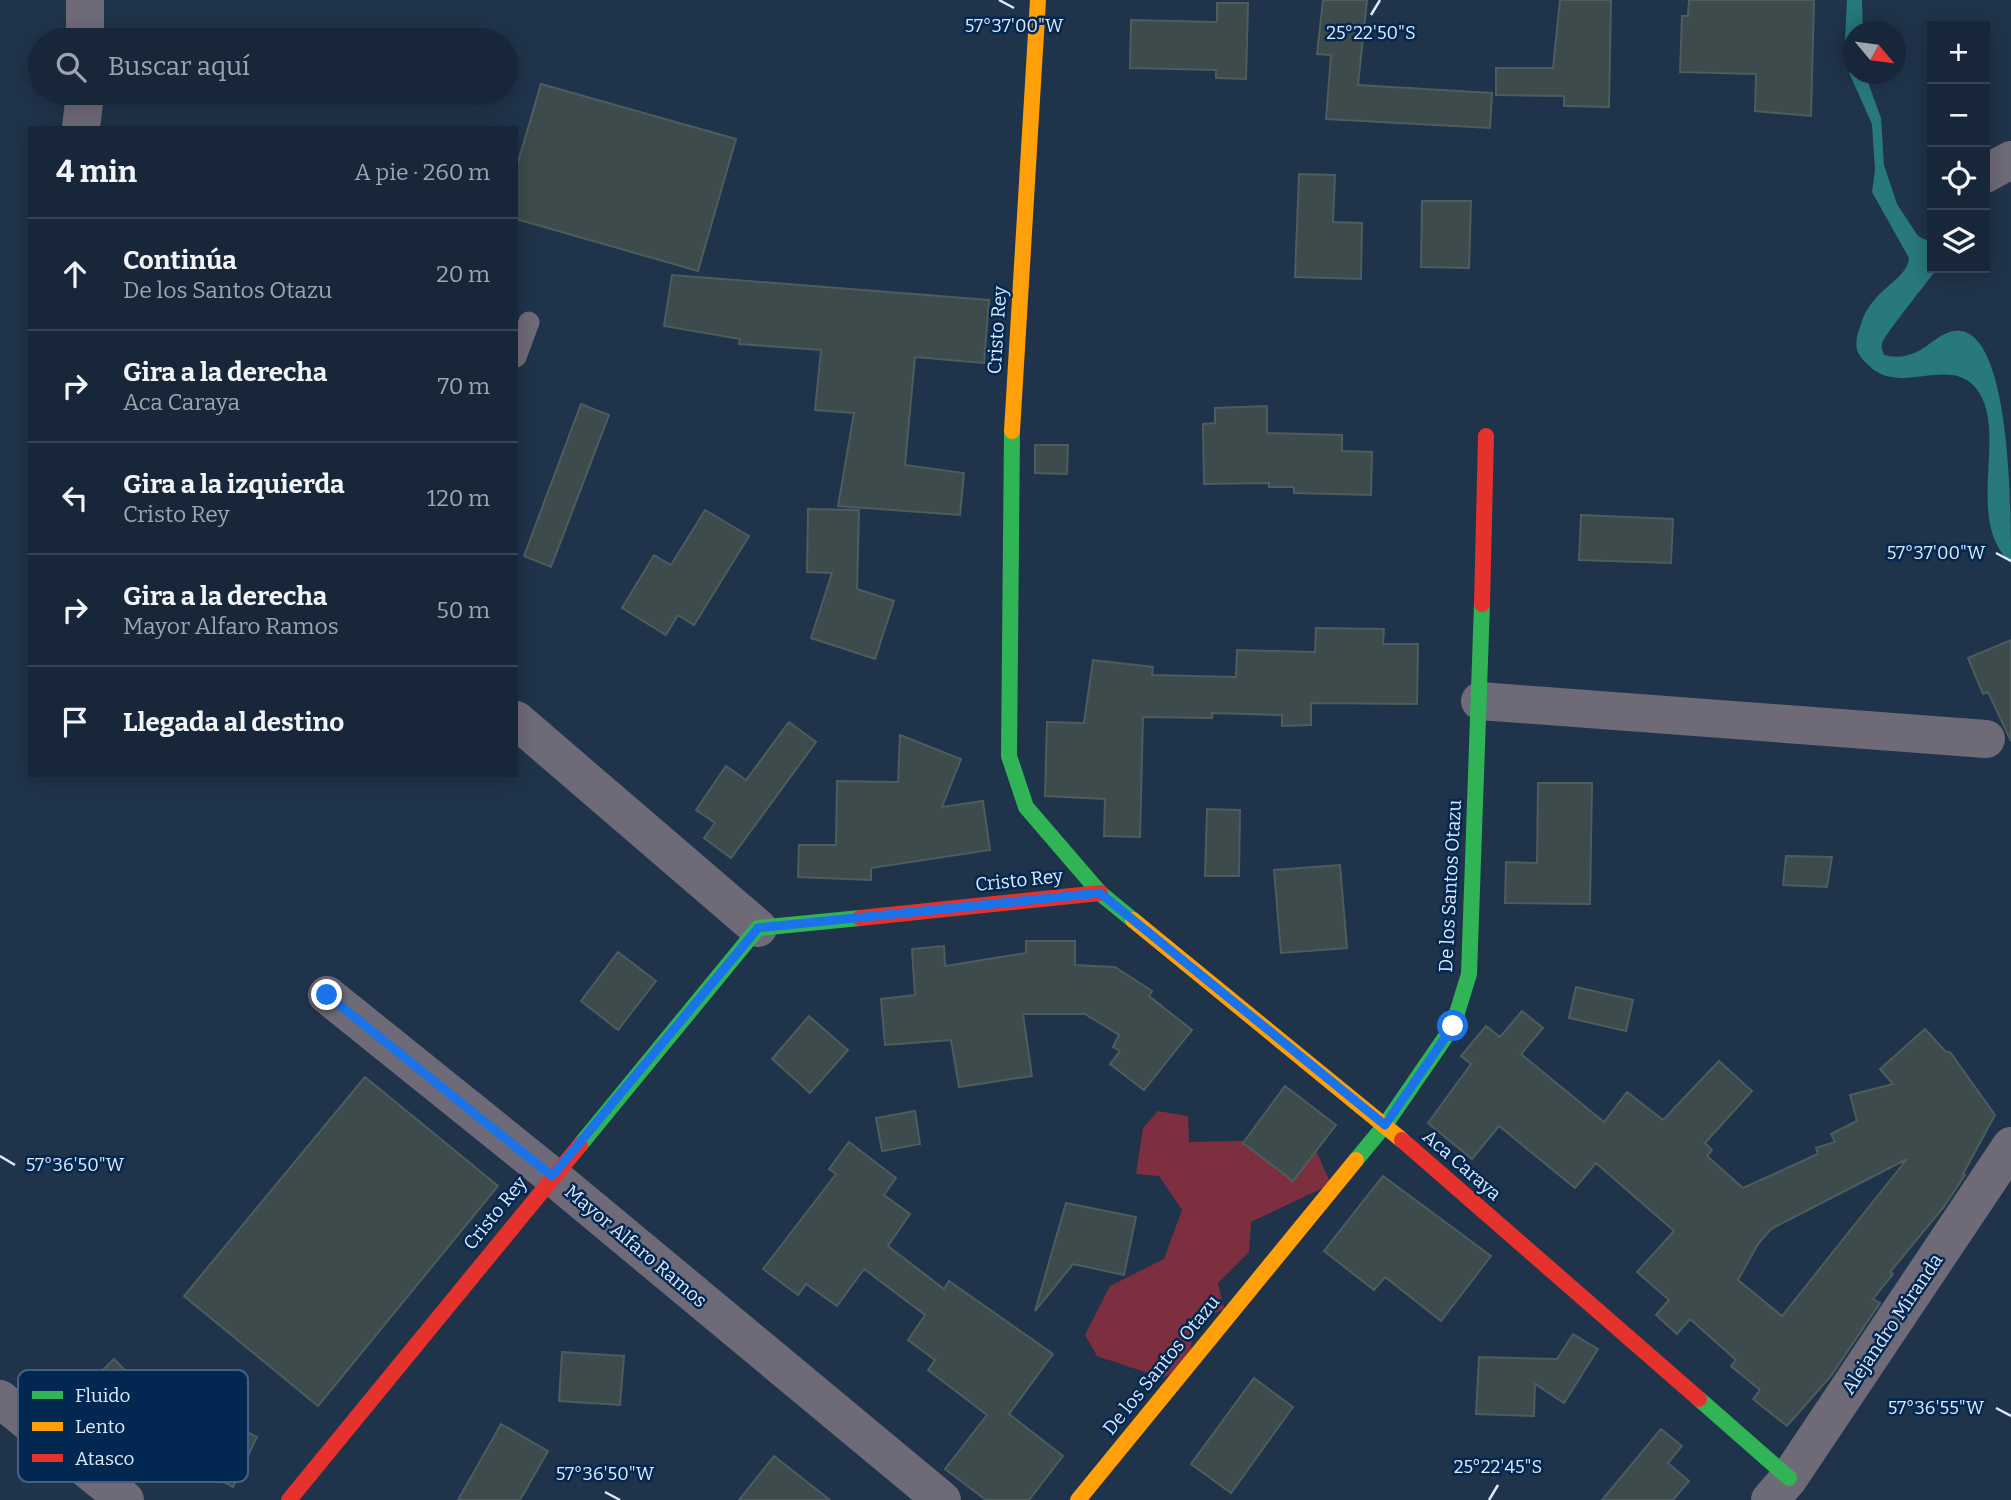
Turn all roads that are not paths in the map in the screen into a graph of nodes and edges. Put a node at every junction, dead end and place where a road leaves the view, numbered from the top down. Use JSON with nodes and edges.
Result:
{"nodes":[{"id":1,"x":85,"y":0,"type":"edge"},
{"id":2,"x":1038,"y":0,"type":"edge"},
{"id":3,"x":85,"y":28,"type":"edge"},
{"id":4,"x":84,"y":105,"type":"edge"},
{"id":5,"x":81,"y":126,"type":"edge"},
{"id":6,"x":2011,"y":160,"type":"edge"},
{"id":7,"x":1990,"y":171,"type":"edge"},
{"id":8,"x":529,"y":322,"type":"dead end"},
{"id":9,"x":518,"y":352,"type":"edge"},
{"id":10,"x":1486,"y":436,"type":"dead end"},
{"id":11,"x":1480,"y":701,"type":"junction"},
{"id":12,"x":518,"y":722,"type":"edge"},
{"id":13,"x":1986,"y":739,"type":"dead end"},
{"id":14,"x":1100,"y":893,"type":"junction"},
{"id":15,"x":758,"y":928,"type":"junction"},
{"id":16,"x":327,"y":995,"type":"dead end"},
{"id":17,"x":1385,"y":1125,"type":"junction"},
{"id":18,"x":2011,"y":1146,"type":"edge"},
{"id":19,"x":552,"y":1176,"type":"junction"},
{"id":20,"x":0,"y":1399,"type":"edge"},
{"id":21,"x":18,"y":1414,"type":"edge"},
{"id":22,"x":103,"y":1482,"type":"edge"},
{"id":23,"x":1780,"y":1489,"type":"edge"},
{"id":24,"x":125,"y":1500,"type":"edge"},
{"id":25,"x":289,"y":1500,"type":"edge"},
{"id":26,"x":942,"y":1500,"type":"edge"},
{"id":27,"x":1078,"y":1500,"type":"edge"}],
"edges":[{"from":1,"to":3,"type":"street"},
{"from":2,"to":14,"type":"street","name":"Cristo Rey"},
{"from":4,"to":5,"type":"street"},
{"from":6,"to":7,"type":"street"},
{"from":8,"to":9,"type":"lane"},
{"from":10,"to":11,"type":"street","name":"De los Santos Otazu"},
{"from":11,"to":13,"type":"street"},
{"from":11,"to":17,"type":"street","name":"De los Santos Otazu"},
{"from":12,"to":15,"type":"street"},
{"from":14,"to":15,"type":"street","name":"Cristo Rey"},
{"from":14,"to":17,"type":"street","name":"Aca Caraya"},
{"from":15,"to":19,"type":"street","name":"Cristo Rey"},
{"from":16,"to":19,"type":"street","name":"Mayor Alfaro Ramos"},
{"from":17,"to":23,"type":"street","name":"Aca Caraya"},
{"from":17,"to":27,"type":"street","name":"De los Santos Otazu"},
{"from":18,"to":23,"type":"street","name":"Alejandro Miranda"},
{"from":19,"to":25,"type":"street","name":"Cristo Rey"},
{"from":19,"to":26,"type":"street","name":"Mayor Alfaro Ramos"},
{"from":20,"to":21,"type":"street"},
{"from":22,"to":24,"type":"street"}]}
